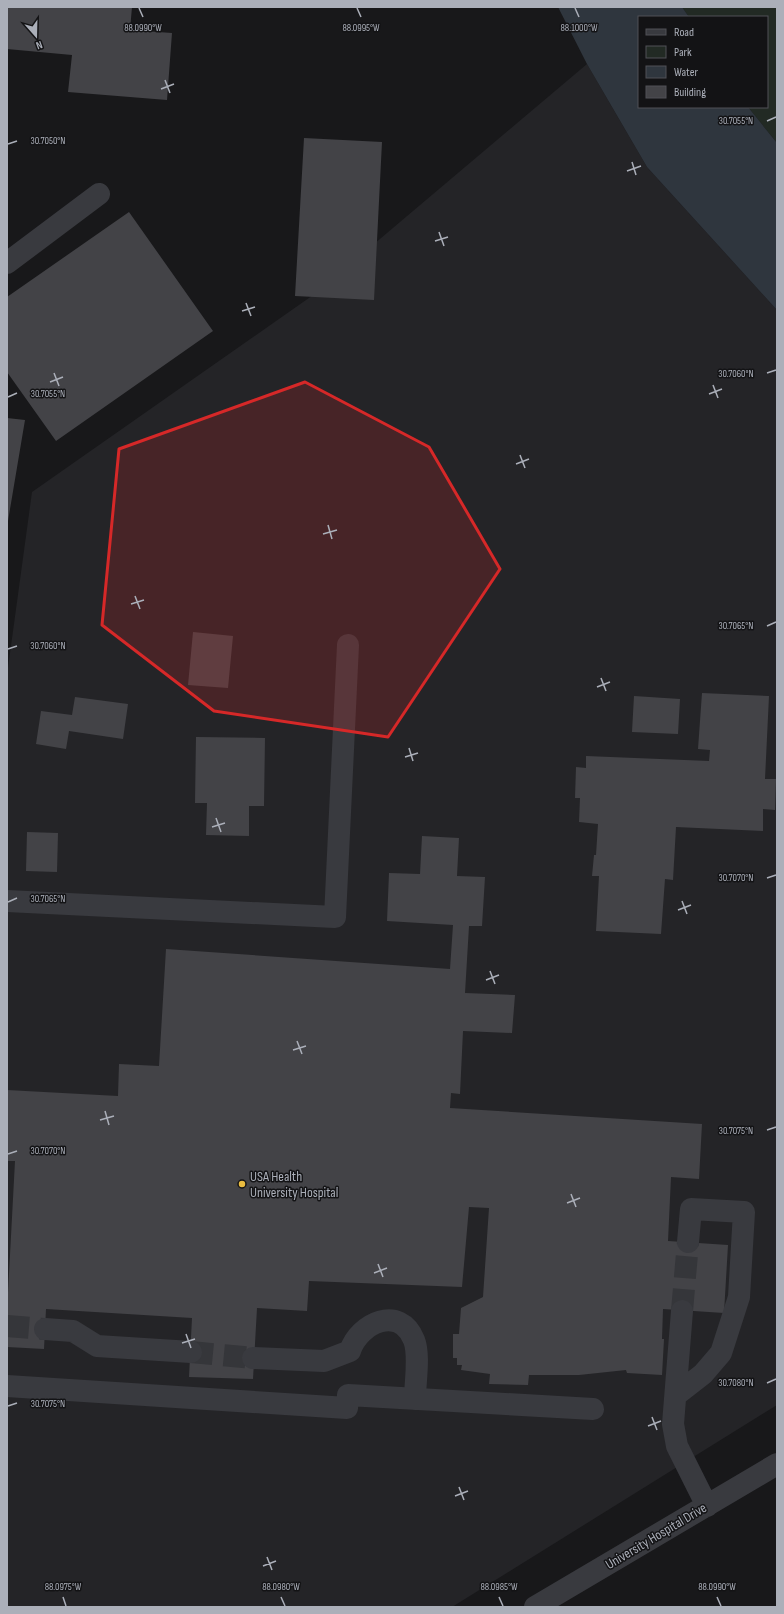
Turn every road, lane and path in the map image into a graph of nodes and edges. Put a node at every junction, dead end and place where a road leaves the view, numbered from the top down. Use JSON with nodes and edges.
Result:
{"nodes":[{"id":1,"x":99,"y":194,"type":"dead end"},
{"id":2,"x":7,"y":263,"type":"edge"},
{"id":3,"x":348,"y":645,"type":"dead end"},
{"id":4,"x":7,"y":901,"type":"edge"},
{"id":5,"x":688,"y":1242,"type":"tunnel mouth"},
{"id":6,"x":682,"y":1310,"type":"tunnel mouth"},
{"id":7,"x":45,"y":1329,"type":"tunnel mouth"},
{"id":8,"x":191,"y":1352,"type":"tunnel mouth"},
{"id":9,"x":254,"y":1358,"type":"tunnel mouth"},
{"id":10,"x":7,"y":1386,"type":"edge"},
{"id":11,"x":676,"y":1395,"type":"junction"},
{"id":12,"x":415,"y":1399,"type":"junction"},
{"id":13,"x":593,"y":1409,"type":"dead end"},
{"id":14,"x":777,"y":1464,"type":"edge"},
{"id":15,"x":707,"y":1506,"type":"junction"},
{"id":16,"x":565,"y":1600,"type":"edge"},
{"id":17,"x":535,"y":1607,"type":"edge"}],
"edges":[{"from":1,"to":2,"type":"street"},
{"from":3,"to":4,"type":"street"},
{"from":5,"to":11,"type":"street"},
{"from":6,"to":11,"type":"street"},
{"from":7,"to":8,"type":"street"},
{"from":9,"to":12,"type":"street"},
{"from":10,"to":12,"type":"street"},
{"from":11,"to":15,"type":"street"},
{"from":12,"to":13,"type":"street"},
{"from":14,"to":15,"type":"street","name":"University Hospital Drive"},
{"from":15,"to":16,"type":"street","name":"University Hospital Drive"},
{"from":16,"to":17,"type":"street","name":"University Hospital Drive"}]}
